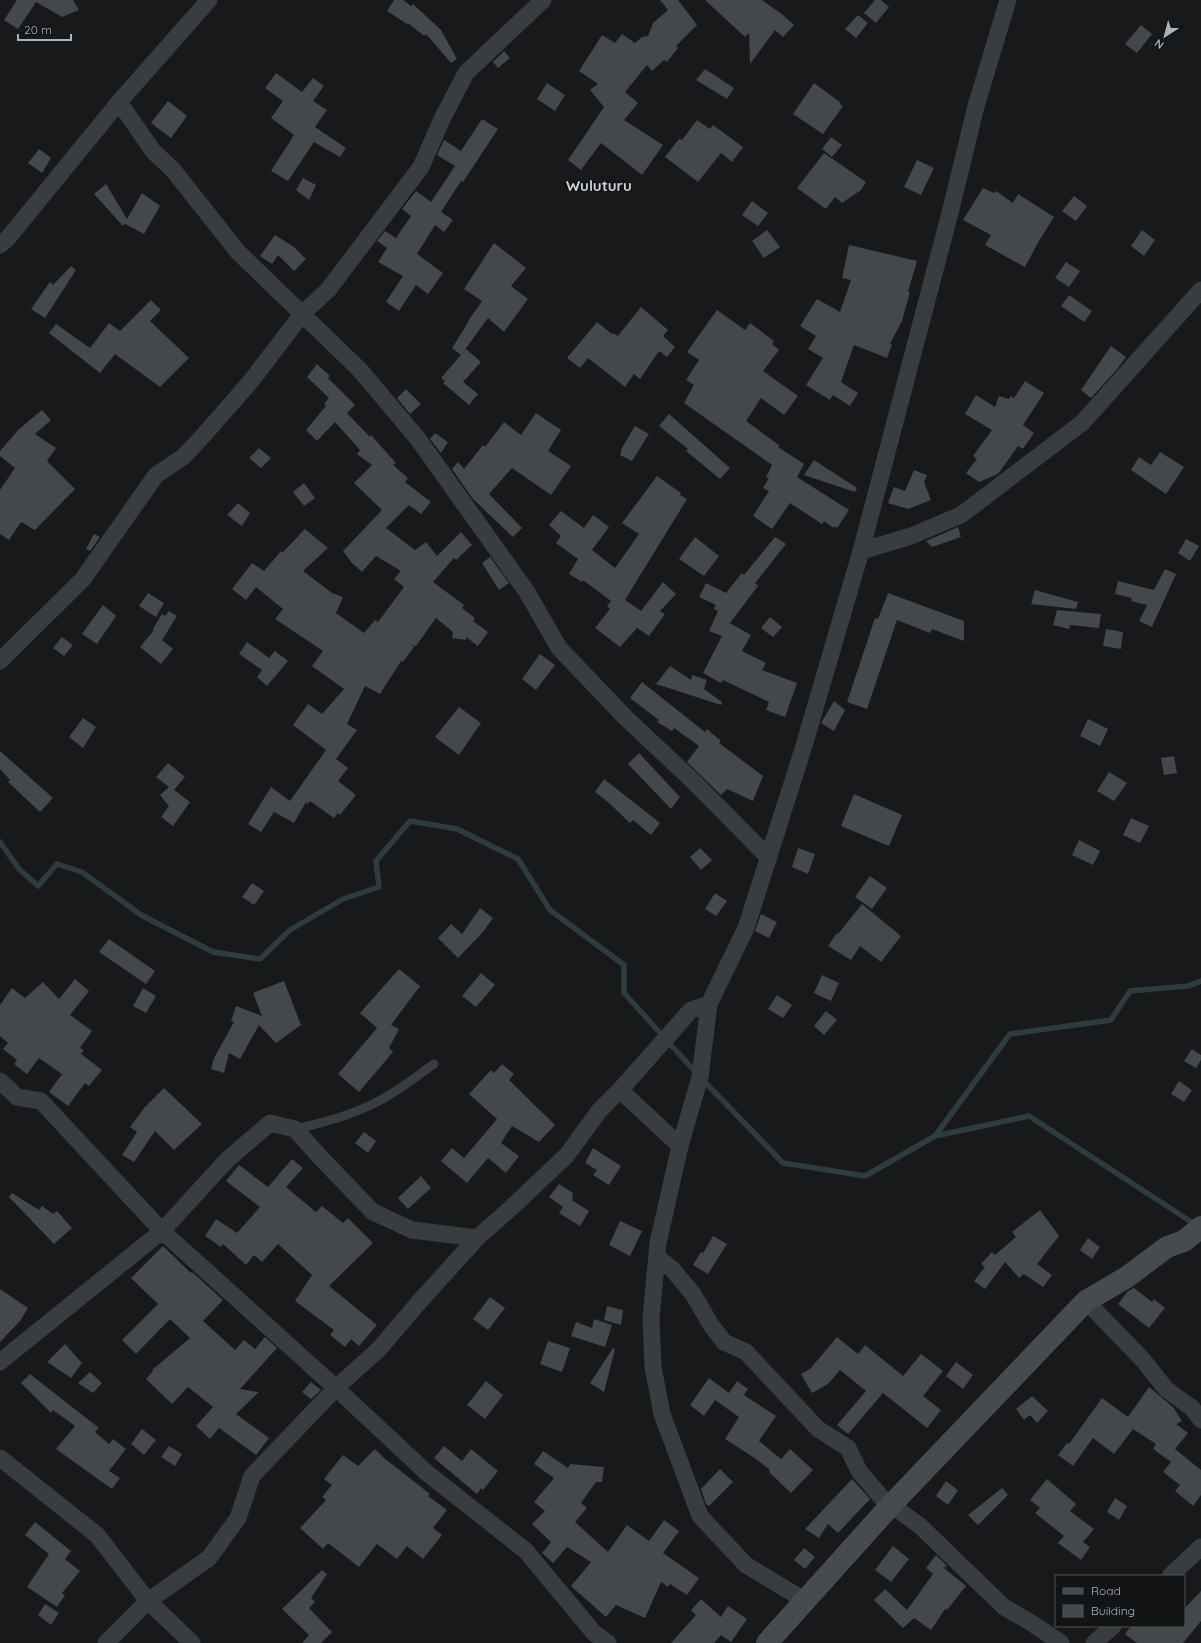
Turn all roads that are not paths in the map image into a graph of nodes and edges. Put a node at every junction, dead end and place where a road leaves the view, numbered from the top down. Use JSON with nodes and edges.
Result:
{"nodes":[{"id":1,"x":209,"y":0,"type":"edge"},
{"id":2,"x":543,"y":0,"type":"edge"},
{"id":3,"x":1008,"y":0,"type":"edge"},
{"id":4,"x":119,"y":102,"type":"junction"},
{"id":5,"x":0,"y":245,"type":"edge"},
{"id":6,"x":1201,"y":290,"type":"edge"},
{"id":7,"x":303,"y":313,"type":"junction"},
{"id":8,"x":861,"y":551,"type":"junction"},
{"id":9,"x":0,"y":661,"type":"edge"},
{"id":10,"x":769,"y":858,"type":"junction"},
{"id":11,"x":709,"y":1004,"type":"junction"},
{"id":12,"x":434,"y":1064,"type":"dead end"},
{"id":13,"x":0,"y":1081,"type":"edge"},
{"id":14,"x":620,"y":1090,"type":"junction"},
{"id":15,"x":295,"y":1129,"type":"junction"},
{"id":16,"x":680,"y":1146,"type":"junction"},
{"id":17,"x":1201,"y":1227,"type":"edge"},
{"id":18,"x":162,"y":1231,"type":"junction"},
{"id":19,"x":477,"y":1238,"type":"junction"},
{"id":20,"x":656,"y":1257,"type":"junction"},
{"id":21,"x":1086,"y":1301,"type":"junction"},
{"id":22,"x":0,"y":1362,"type":"edge"},
{"id":23,"x":336,"y":1388,"type":"junction"},
{"id":24,"x":1201,"y":1420,"type":"edge"},
{"id":25,"x":0,"y":1458,"type":"edge"},
{"id":26,"x":891,"y":1505,"type":"junction"},
{"id":27,"x":1201,"y":1547,"type":"edge"},
{"id":28,"x":1171,"y":1575,"type":"edge"},
{"id":29,"x":804,"y":1600,"type":"junction"},
{"id":30,"x":148,"y":1601,"type":"junction"},
{"id":31,"x":1112,"y":1627,"type":"edge"},
{"id":32,"x":106,"y":1643,"type":"edge"},
{"id":33,"x":192,"y":1643,"type":"edge"},
{"id":34,"x":608,"y":1643,"type":"edge"},
{"id":35,"x":767,"y":1643,"type":"edge"},
{"id":36,"x":1061,"y":1643,"type":"edge"},
{"id":37,"x":1094,"y":1643,"type":"edge"}],
"edges":[{"from":1,"to":4,"type":"street"},
{"from":2,"to":7,"type":"street"},
{"from":3,"to":8,"type":"street"},
{"from":4,"to":5,"type":"street"},
{"from":4,"to":7,"type":"street"},
{"from":6,"to":8,"type":"street"},
{"from":7,"to":9,"type":"street"},
{"from":7,"to":10,"type":"street"},
{"from":8,"to":10,"type":"street"},
{"from":10,"to":11,"type":"street"},
{"from":11,"to":14,"type":"street"},
{"from":11,"to":16,"type":"street"},
{"from":12,"to":15,"type":"lane"},
{"from":13,"to":18,"type":"street"},
{"from":14,"to":16,"type":"street"},
{"from":14,"to":19,"type":"street"},
{"from":15,"to":18,"type":"street"},
{"from":15,"to":19,"type":"street"},
{"from":16,"to":20,"type":"street"},
{"from":17,"to":21,"type":"street"},
{"from":18,"to":22,"type":"street"},
{"from":18,"to":23,"type":"street"},
{"from":19,"to":23,"type":"street"},
{"from":20,"to":26,"type":"street"},
{"from":20,"to":29,"type":"street"},
{"from":21,"to":24,"type":"street"},
{"from":21,"to":26,"type":"street"},
{"from":23,"to":30,"type":"street"},
{"from":23,"to":34,"type":"street"},
{"from":25,"to":30,"type":"street"},
{"from":26,"to":29,"type":"street"},
{"from":26,"to":36,"type":"street"},
{"from":27,"to":28,"type":"street"},
{"from":29,"to":35,"type":"street"},
{"from":30,"to":32,"type":"street"},
{"from":30,"to":33,"type":"street"},
{"from":31,"to":37,"type":"street"}]}
